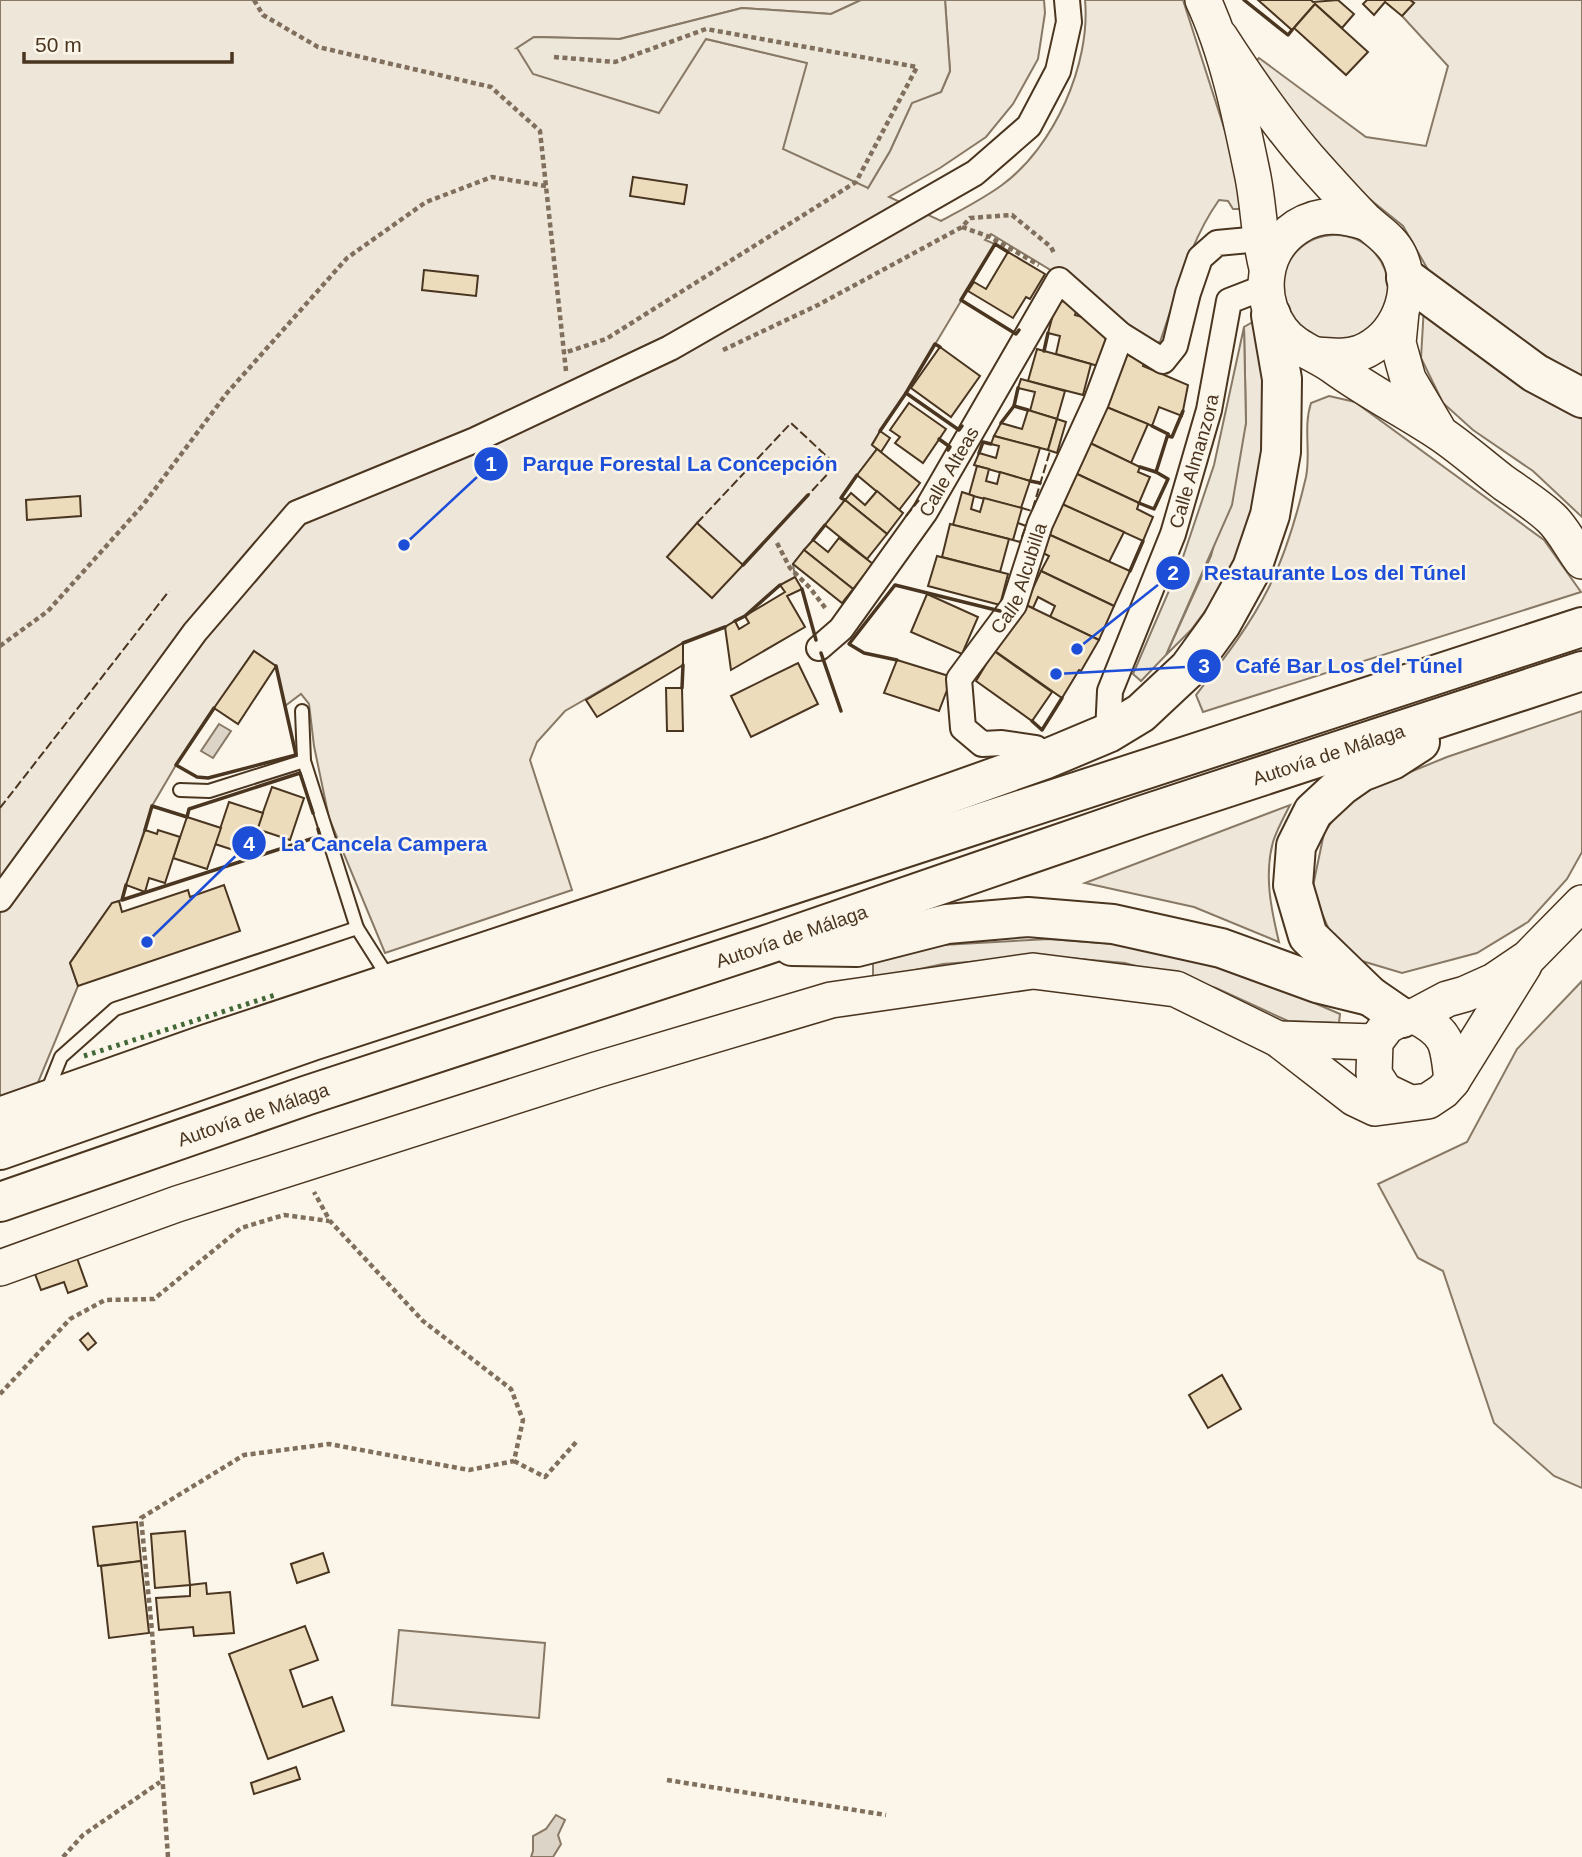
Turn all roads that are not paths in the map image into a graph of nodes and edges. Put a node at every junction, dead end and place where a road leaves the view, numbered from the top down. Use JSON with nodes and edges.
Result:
{"nodes":[{"id":1,"x":1067,"y":0,"type":"edge"},
{"id":2,"x":1203,"y":0,"type":"edge"},
{"id":3,"x":1220,"y":37,"type":"junction"},
{"id":4,"x":1368,"y":223,"type":"junction"},
{"id":5,"x":1266,"y":277,"type":"junction"},
{"id":6,"x":1404,"y":295,"type":"junction"},
{"id":7,"x":1121,"y":335,"type":"junction"},
{"id":8,"x":1317,"y":355,"type":"junction"},
{"id":9,"x":1582,"y":398,"type":"edge"},
{"id":10,"x":1441,"y":435,"type":"junction"},
{"id":11,"x":1582,"y":561,"type":"edge"},
{"id":12,"x":1582,"y":626,"type":"edge"},
{"id":13,"x":819,"y":648,"type":"dead end"},
{"id":14,"x":1582,"y":671,"type":"edge"},
{"id":15,"x":1484,"y":702,"type":"junction"},
{"id":16,"x":302,"y":711,"type":"dead end"},
{"id":17,"x":1108,"y":733,"type":"junction"},
{"id":18,"x":1046,"y":759,"type":"junction"},
{"id":19,"x":304,"y":761,"type":"junction"},
{"id":20,"x":180,"y":790,"type":"dead end"},
{"id":21,"x":0,"y":900,"type":"edge"},
{"id":22,"x":1581,"y":905,"type":"edge"},
{"id":23,"x":357,"y":928,"type":"junction"},
{"id":24,"x":766,"y":945,"type":"junction"},
{"id":25,"x":1528,"y":958,"type":"junction"},
{"id":26,"x":392,"y":983,"type":"junction"},
{"id":27,"x":1370,"y":996,"type":"junction"},
{"id":28,"x":1398,"y":1025,"type":"junction"},
{"id":29,"x":1278,"y":1039,"type":"junction"},
{"id":30,"x":1452,"y":1081,"type":"junction"},
{"id":31,"x":43,"y":1102,"type":"junction"},
{"id":32,"x":1408,"y":1102,"type":"junction"},
{"id":33,"x":0,"y":1117,"type":"edge"},
{"id":34,"x":0,"y":1150,"type":"edge"},
{"id":35,"x":0,"y":1202,"type":"edge"},
{"id":36,"x":0,"y":1268,"type":"edge"}],
"edges":[{"from":1,"to":21,"type":"street"},
{"from":2,"to":3,"type":"street"},
{"from":3,"to":4,"type":"street"},
{"from":3,"to":5,"type":"street"},
{"from":4,"to":5,"type":"street"},
{"from":4,"to":6,"type":"street"},
{"from":5,"to":7,"type":"street"},
{"from":5,"to":8,"type":"street"},
{"from":5,"to":17,"type":"street","name":"Calle Almanzora"},
{"from":5,"to":17,"type":"highway"},
{"from":6,"to":8,"type":"street"},
{"from":6,"to":9,"type":"highway"},
{"from":6,"to":10,"type":"street"},
{"from":7,"to":13,"type":"street","name":"Calle Alteas"},
{"from":7,"to":18,"type":"street","name":"Calle Alcubilla"},
{"from":8,"to":10,"type":"street"},
{"from":10,"to":11,"type":"street"},
{"from":12,"to":34,"type":"highway"},
{"from":14,"to":15,"type":"highway","name":"Autovía de Málaga"},
{"from":15,"to":24,"type":"highway","name":"Autovía de Málaga"},
{"from":15,"to":27,"type":"highway"},
{"from":16,"to":19,"type":"lane"},
{"from":17,"to":18,"type":"highway"},
{"from":18,"to":26,"type":"highway"},
{"from":19,"to":20,"type":"lane"},
{"from":19,"to":23,"type":"lane"},
{"from":22,"to":25,"type":"street"},
{"from":23,"to":26,"type":"lane"},
{"from":23,"to":31,"type":"lane"},
{"from":24,"to":27,"type":"highway"},
{"from":24,"to":35,"type":"highway","name":"Autovía de Málaga"},
{"from":25,"to":28,"type":"street"},
{"from":25,"to":30,"type":"street"},
{"from":26,"to":31,"type":"highway"},
{"from":27,"to":28,"type":"highway"},
{"from":28,"to":29,"type":"street"},
{"from":28,"to":30,"type":"street"},
{"from":28,"to":32,"type":"street"},
{"from":29,"to":32,"type":"street"},
{"from":29,"to":36,"type":"street"},
{"from":30,"to":32,"type":"street"},
{"from":31,"to":33,"type":"highway"}]}
